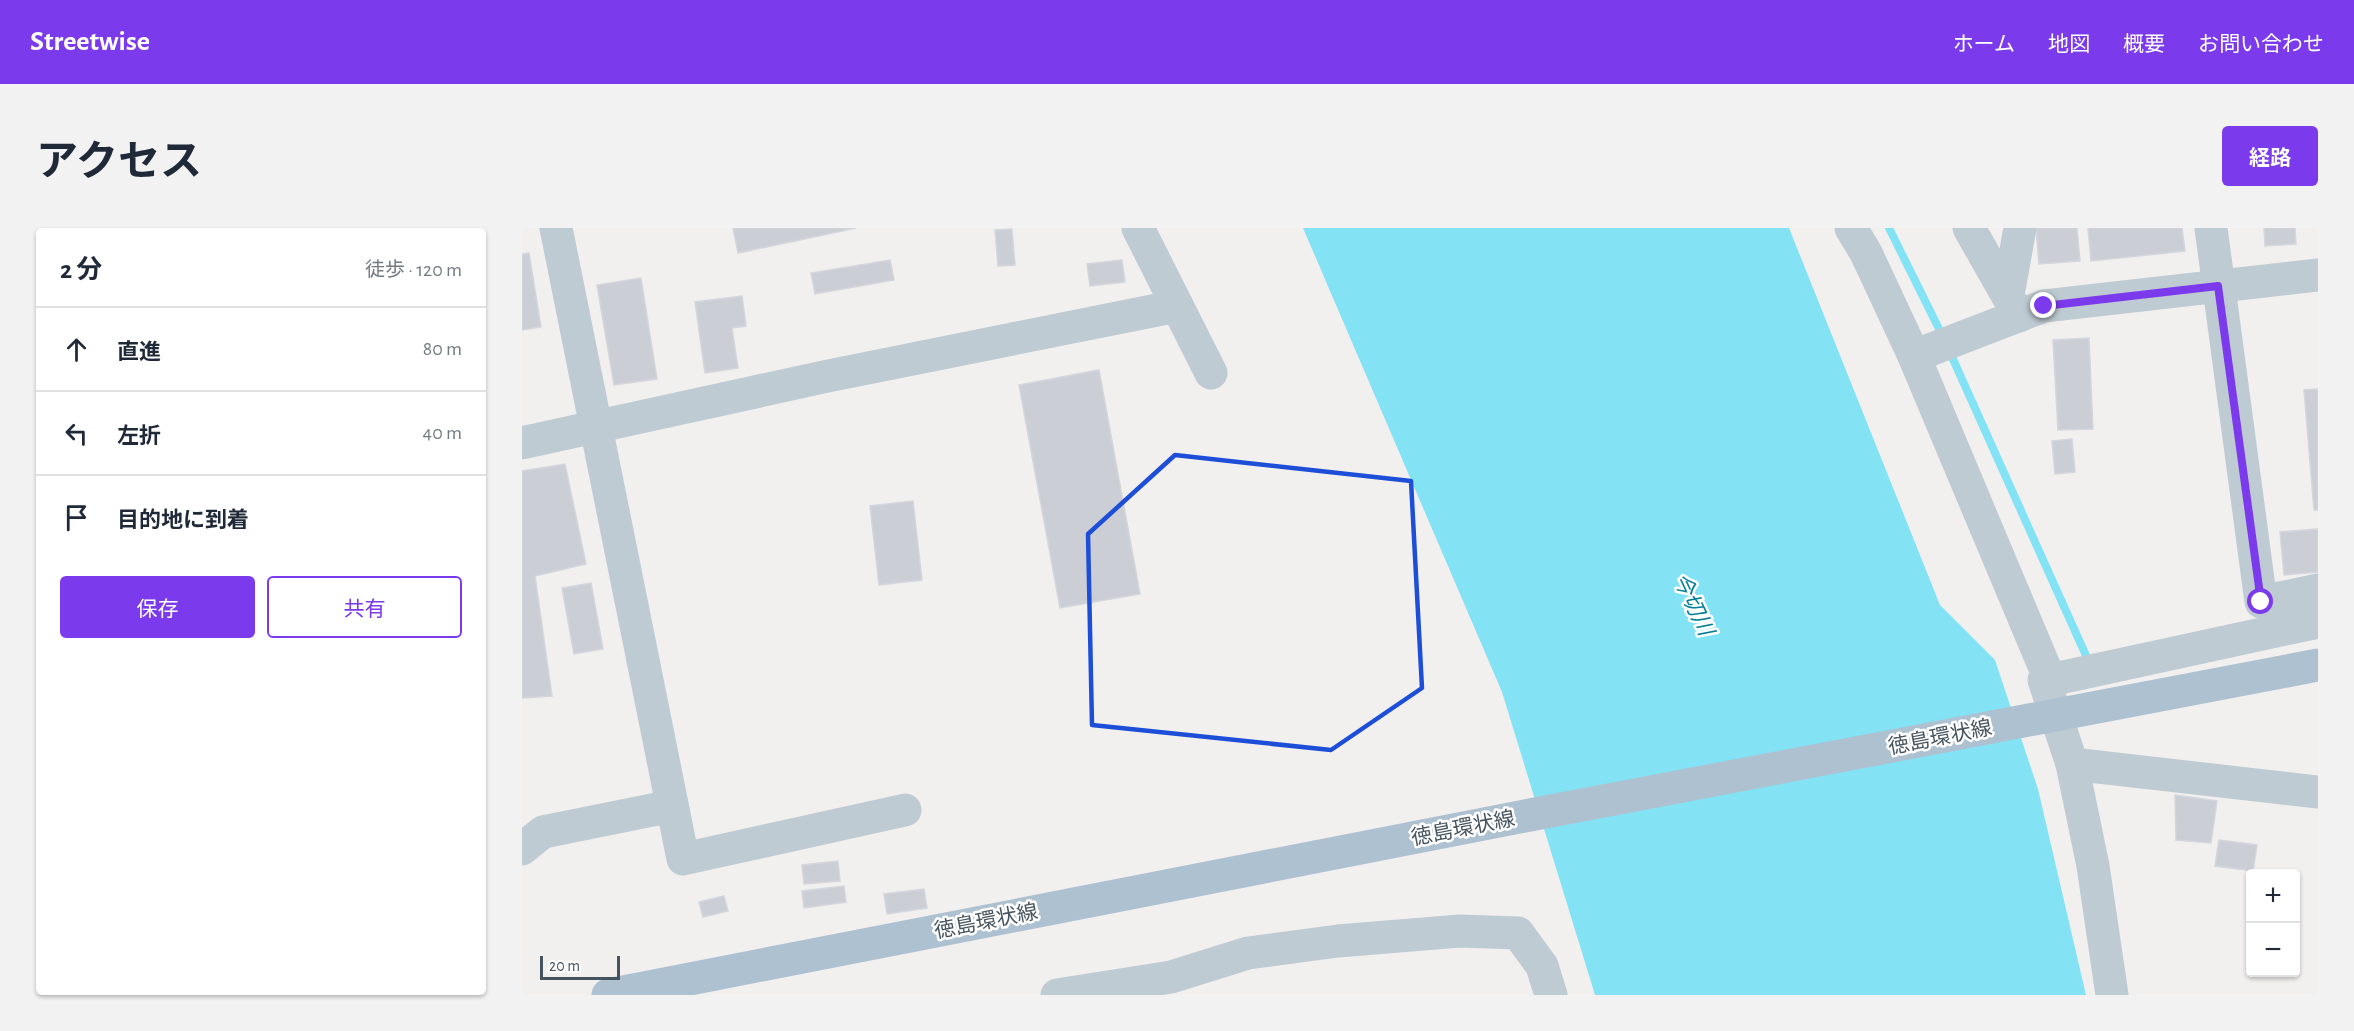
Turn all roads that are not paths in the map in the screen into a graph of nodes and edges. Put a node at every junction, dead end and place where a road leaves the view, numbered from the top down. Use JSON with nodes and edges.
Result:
{"nodes":[{"id":1,"x":556,"y":228,"type":"edge"},
{"id":2,"x":1138,"y":228,"type":"edge"},
{"id":3,"x":1851,"y":228,"type":"edge"},
{"id":4,"x":1969,"y":228,"type":"edge"},
{"id":5,"x":2020,"y":228,"type":"edge"},
{"id":6,"x":2211,"y":228,"type":"edge"},
{"id":7,"x":2318,"y":274,"type":"edge"},
{"id":8,"x":2218,"y":286,"type":"junction"},
{"id":9,"x":1178,"y":306,"type":"junction"},
{"id":10,"x":2013,"y":306,"type":"junction"},
{"id":11,"x":1914,"y":356,"type":"junction"},
{"id":12,"x":1211,"y":373,"type":"dead end"},
{"id":13,"x":595,"y":428,"type":"junction"},
{"id":14,"x":522,"y":443,"type":"edge"},
{"id":15,"x":2318,"y":590,"type":"edge"},
{"id":16,"x":2318,"y":622,"type":"edge"},
{"id":17,"x":2318,"y":665,"type":"edge"},
{"id":18,"x":2050,"y":680,"type":"junction"},
{"id":19,"x":2072,"y":764,"type":"junction"},
{"id":20,"x":2318,"y":792,"type":"edge"},
{"id":21,"x":672,"y":806,"type":"junction"},
{"id":22,"x":905,"y":810,"type":"dead end"},
{"id":23,"x":522,"y":849,"type":"edge"},
{"id":24,"x":1160,"y":987,"type":"edge"},
{"id":25,"x":608,"y":995,"type":"edge"},
{"id":26,"x":1057,"y":995,"type":"edge"},
{"id":27,"x":1551,"y":995,"type":"edge"},
{"id":28,"x":2112,"y":995,"type":"edge"}],
"edges":[{"from":1,"to":13,"type":"street"},
{"from":2,"to":9,"type":"street"},
{"from":3,"to":11,"type":"street"},
{"from":4,"to":10,"type":"street"},
{"from":5,"to":10,"type":"street"},
{"from":6,"to":8,"type":"street"},
{"from":7,"to":8,"type":"street"},
{"from":8,"to":10,"type":"street"},
{"from":8,"to":15,"type":"street"},
{"from":9,"to":12,"type":"street"},
{"from":9,"to":13,"type":"street"},
{"from":10,"to":11,"type":"street"},
{"from":11,"to":18,"type":"street"},
{"from":13,"to":14,"type":"street"},
{"from":13,"to":21,"type":"street"},
{"from":16,"to":18,"type":"street"},
{"from":17,"to":25,"type":"main road","name":"徳島環状線"},
{"from":18,"to":19,"type":"street"},
{"from":19,"to":20,"type":"street"},
{"from":19,"to":28,"type":"street"},
{"from":21,"to":22,"type":"street"},
{"from":21,"to":23,"type":"street"},
{"from":24,"to":26,"type":"street"},
{"from":24,"to":27,"type":"street"}]}
